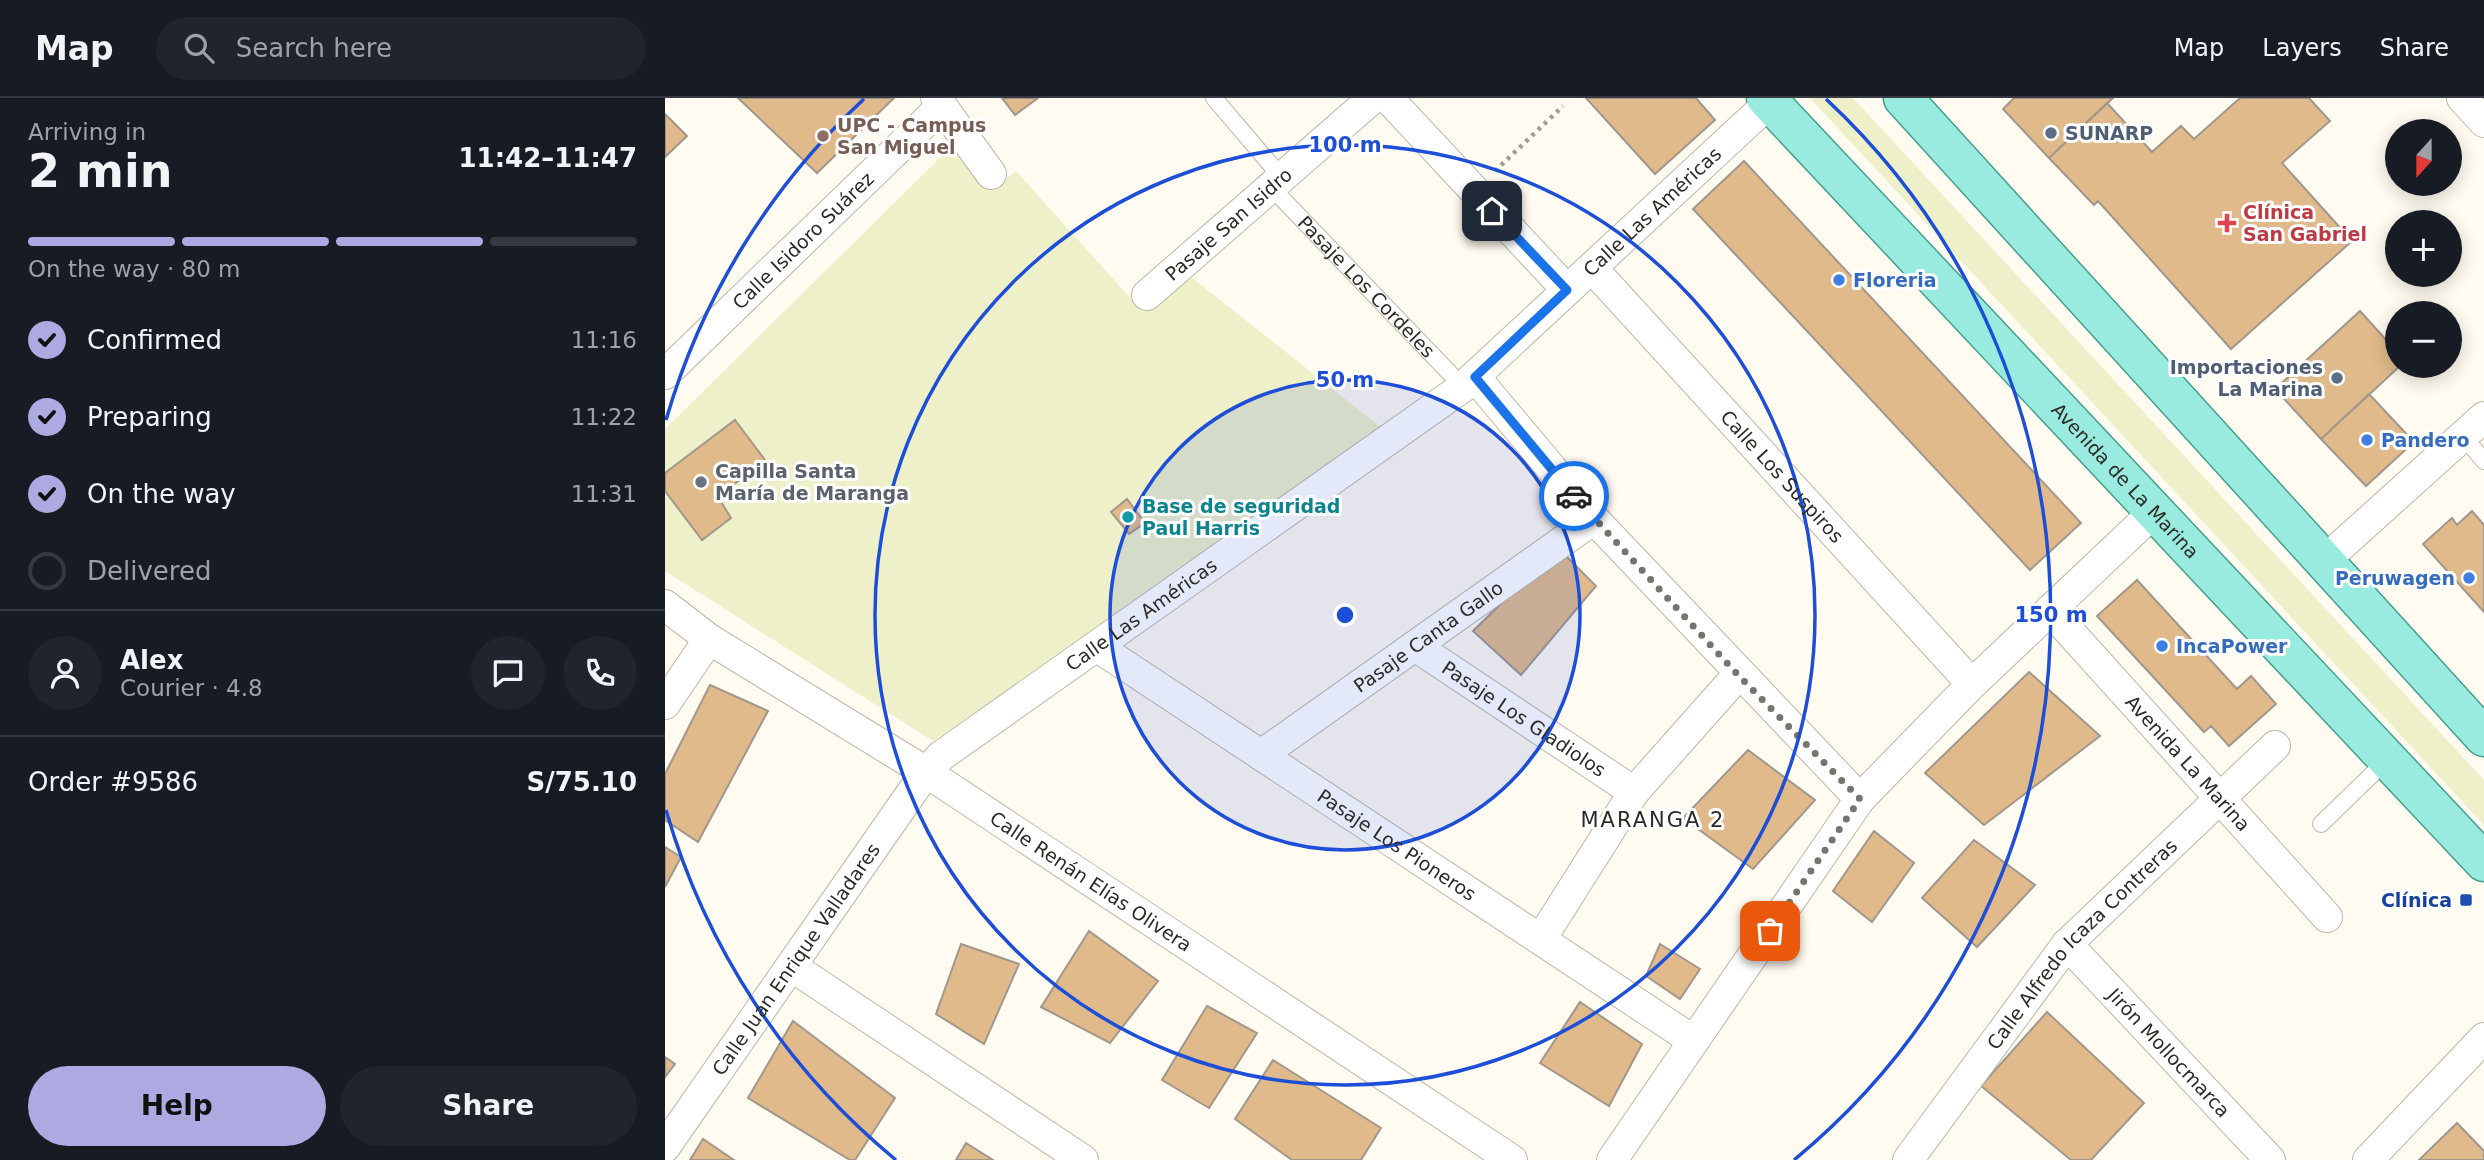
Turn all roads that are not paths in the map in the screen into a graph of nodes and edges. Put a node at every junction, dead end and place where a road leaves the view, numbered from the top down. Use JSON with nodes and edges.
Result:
{"nodes":[{"id":1,"x":1214,"y":98,"type":"edge"},
{"id":2,"x":1373,"y":98,"type":"edge"},
{"id":3,"x":1388,"y":98,"type":"edge"},
{"id":4,"x":1903,"y":98,"type":"edge"},
{"id":5,"x":2462,"y":98,"type":"edge"},
{"id":6,"x":1768,"y":100,"type":"edge"},
{"id":7,"x":939,"y":102,"type":"edge"},
{"id":8,"x":2484,"y":122,"type":"edge"},
{"id":9,"x":991,"y":174,"type":"dead end"},
{"id":10,"x":1277,"y":182,"type":"junction"},
{"id":11,"x":1592,"y":268,"type":"junction"},
{"id":12,"x":1567,"y":290,"type":"junction"},
{"id":13,"x":1147,"y":295,"type":"dead end"},
{"id":14,"x":665,"y":374,"type":"edge"},
{"id":15,"x":1469,"y":382,"type":"junction"},
{"id":16,"x":2473,"y":426,"type":"edge"},
{"id":17,"x":2484,"y":461,"type":"edge"},
{"id":18,"x":2155,"y":511,"type":"junction"},
{"id":19,"x":1594,"y":519,"type":"junction"},
{"id":20,"x":2324,"y":561,"type":"junction"},
{"id":21,"x":665,"y":606,"type":"edge"},
{"id":22,"x":2050,"y":610,"type":"junction"},
{"id":23,"x":709,"y":639,"type":"junction"},
{"id":24,"x":1415,"y":646,"type":"junction"},
{"id":25,"x":1099,"y":648,"type":"junction"},
{"id":26,"x":1738,"y":675,"type":"junction"},
{"id":27,"x":1972,"y":684,"type":"junction"},
{"id":28,"x":665,"y":704,"type":"edge"},
{"id":29,"x":2484,"y":737,"type":"edge"},
{"id":30,"x":2275,"y":746,"type":"dead end"},
{"id":31,"x":1261,"y":755,"type":"junction"},
{"id":32,"x":2388,"y":759,"type":"junction"},
{"id":33,"x":926,"y":772,"type":"junction"},
{"id":34,"x":1634,"y":792,"type":"junction"},
{"id":35,"x":2218,"y":797,"type":"junction"},
{"id":36,"x":1860,"y":799,"type":"junction"},
{"id":37,"x":2321,"y":824,"type":"dead end"},
{"id":38,"x":2484,"y":862,"type":"edge"},
{"id":39,"x":2327,"y":917,"type":"dead end"},
{"id":40,"x":1541,"y":939,"type":"junction"},
{"id":41,"x":2067,"y":944,"type":"junction"},
{"id":42,"x":791,"y":966,"type":"junction"},
{"id":43,"x":2484,"y":1038,"type":"edge"},
{"id":44,"x":1694,"y":1041,"type":"junction"},
{"id":45,"x":665,"y":1147,"type":"edge"},
{"id":46,"x":1083,"y":1160,"type":"edge"},
{"id":47,"x":1512,"y":1160,"type":"edge"},
{"id":48,"x":1612,"y":1160,"type":"edge"},
{"id":49,"x":1908,"y":1160,"type":"edge"},
{"id":50,"x":2270,"y":1160,"type":"edge"},
{"id":51,"x":2368,"y":1160,"type":"edge"}],
"edges":[{"from":1,"to":10,"type":"lane","name":"Pasaje Los Cordeles"},
{"from":2,"to":10,"type":"street","name":"Pasaje San Isidro"},
{"from":3,"to":12,"type":"street"},
{"from":4,"to":20,"type":"main road"},
{"from":5,"to":8,"type":"street"},
{"from":6,"to":11,"type":"street","name":"Calle Las Américas"},
{"from":6,"to":18,"type":"main road","name":"Avenida de La Marina"},
{"from":7,"to":9,"type":"street"},
{"from":7,"to":14,"type":"street","name":"Calle Isidoro Suárez"},
{"from":10,"to":13,"type":"street","name":"Pasaje San Isidro"},
{"from":10,"to":15,"type":"lane","name":"Pasaje Los Cordeles"},
{"from":11,"to":12,"type":"street","name":"Calle Las Américas"},
{"from":11,"to":27,"type":"street","name":"Calle Los Suspiros"},
{"from":12,"to":15,"type":"street","name":"Calle Las Américas"},
{"from":15,"to":19,"type":"street","name":"Pasaje Los Cordeles"},
{"from":15,"to":25,"type":"street","name":"Calle Las Américas"},
{"from":16,"to":17,"type":"lane"},
{"from":16,"to":20,"type":"street"},
{"from":18,"to":22,"type":"street"},
{"from":18,"to":32,"type":"main road","name":"Avenida de La Marina"},
{"from":19,"to":24,"type":"street","name":"Pasaje Canta Gallo"},
{"from":19,"to":26,"type":"street","name":"Pasaje Los Cordeles"},
{"from":20,"to":29,"type":"main road"},
{"from":21,"to":23,"type":"street","name":"Calle Renán Elías Olivera"},
{"from":22,"to":27,"type":"street"},
{"from":22,"to":35,"type":"street","name":"Avenida La Marina"},
{"from":23,"to":28,"type":"street"},
{"from":23,"to":33,"type":"street","name":"Calle Renán Elías Olivera"},
{"from":24,"to":31,"type":"street","name":"Pasaje Canta Gallo"},
{"from":24,"to":34,"type":"street","name":"Pasaje Los Gladiolos"},
{"from":25,"to":31,"type":"street","name":"Pasaje Los Pioneros"},
{"from":25,"to":33,"type":"street","name":"Calle Las Américas"},
{"from":26,"to":34,"type":"street"},
{"from":26,"to":36,"type":"street","name":"Pasaje Los Cordeles"},
{"from":27,"to":36,"type":"street"},
{"from":30,"to":35,"type":"street","name":"Calle Alfredo Icaza Contreras"},
{"from":31,"to":40,"type":"street","name":"Pasaje Los Pioneros"},
{"from":32,"to":37,"type":"lane"},
{"from":32,"to":38,"type":"main road","name":"Avenida de La Marina"},
{"from":33,"to":42,"type":"street","name":"Calle Juan Enrique Valladares"},
{"from":33,"to":47,"type":"street","name":"Calle Renán Elías Olivera"},
{"from":34,"to":40,"type":"street"},
{"from":35,"to":39,"type":"street","name":"Avenida La Marina"},
{"from":35,"to":41,"type":"street","name":"Calle Alfredo Icaza Contreras"},
{"from":36,"to":44,"type":"street"},
{"from":40,"to":44,"type":"street","name":"Pasaje Los Pioneros"},
{"from":41,"to":49,"type":"street","name":"Calle Alfredo Icaza Contreras"},
{"from":41,"to":50,"type":"street","name":"Jirón Mollocmarca"},
{"from":42,"to":45,"type":"street","name":"Calle Juan Enrique Valladares"},
{"from":42,"to":46,"type":"street"},
{"from":43,"to":51,"type":"street"},
{"from":44,"to":48,"type":"street"}]}
